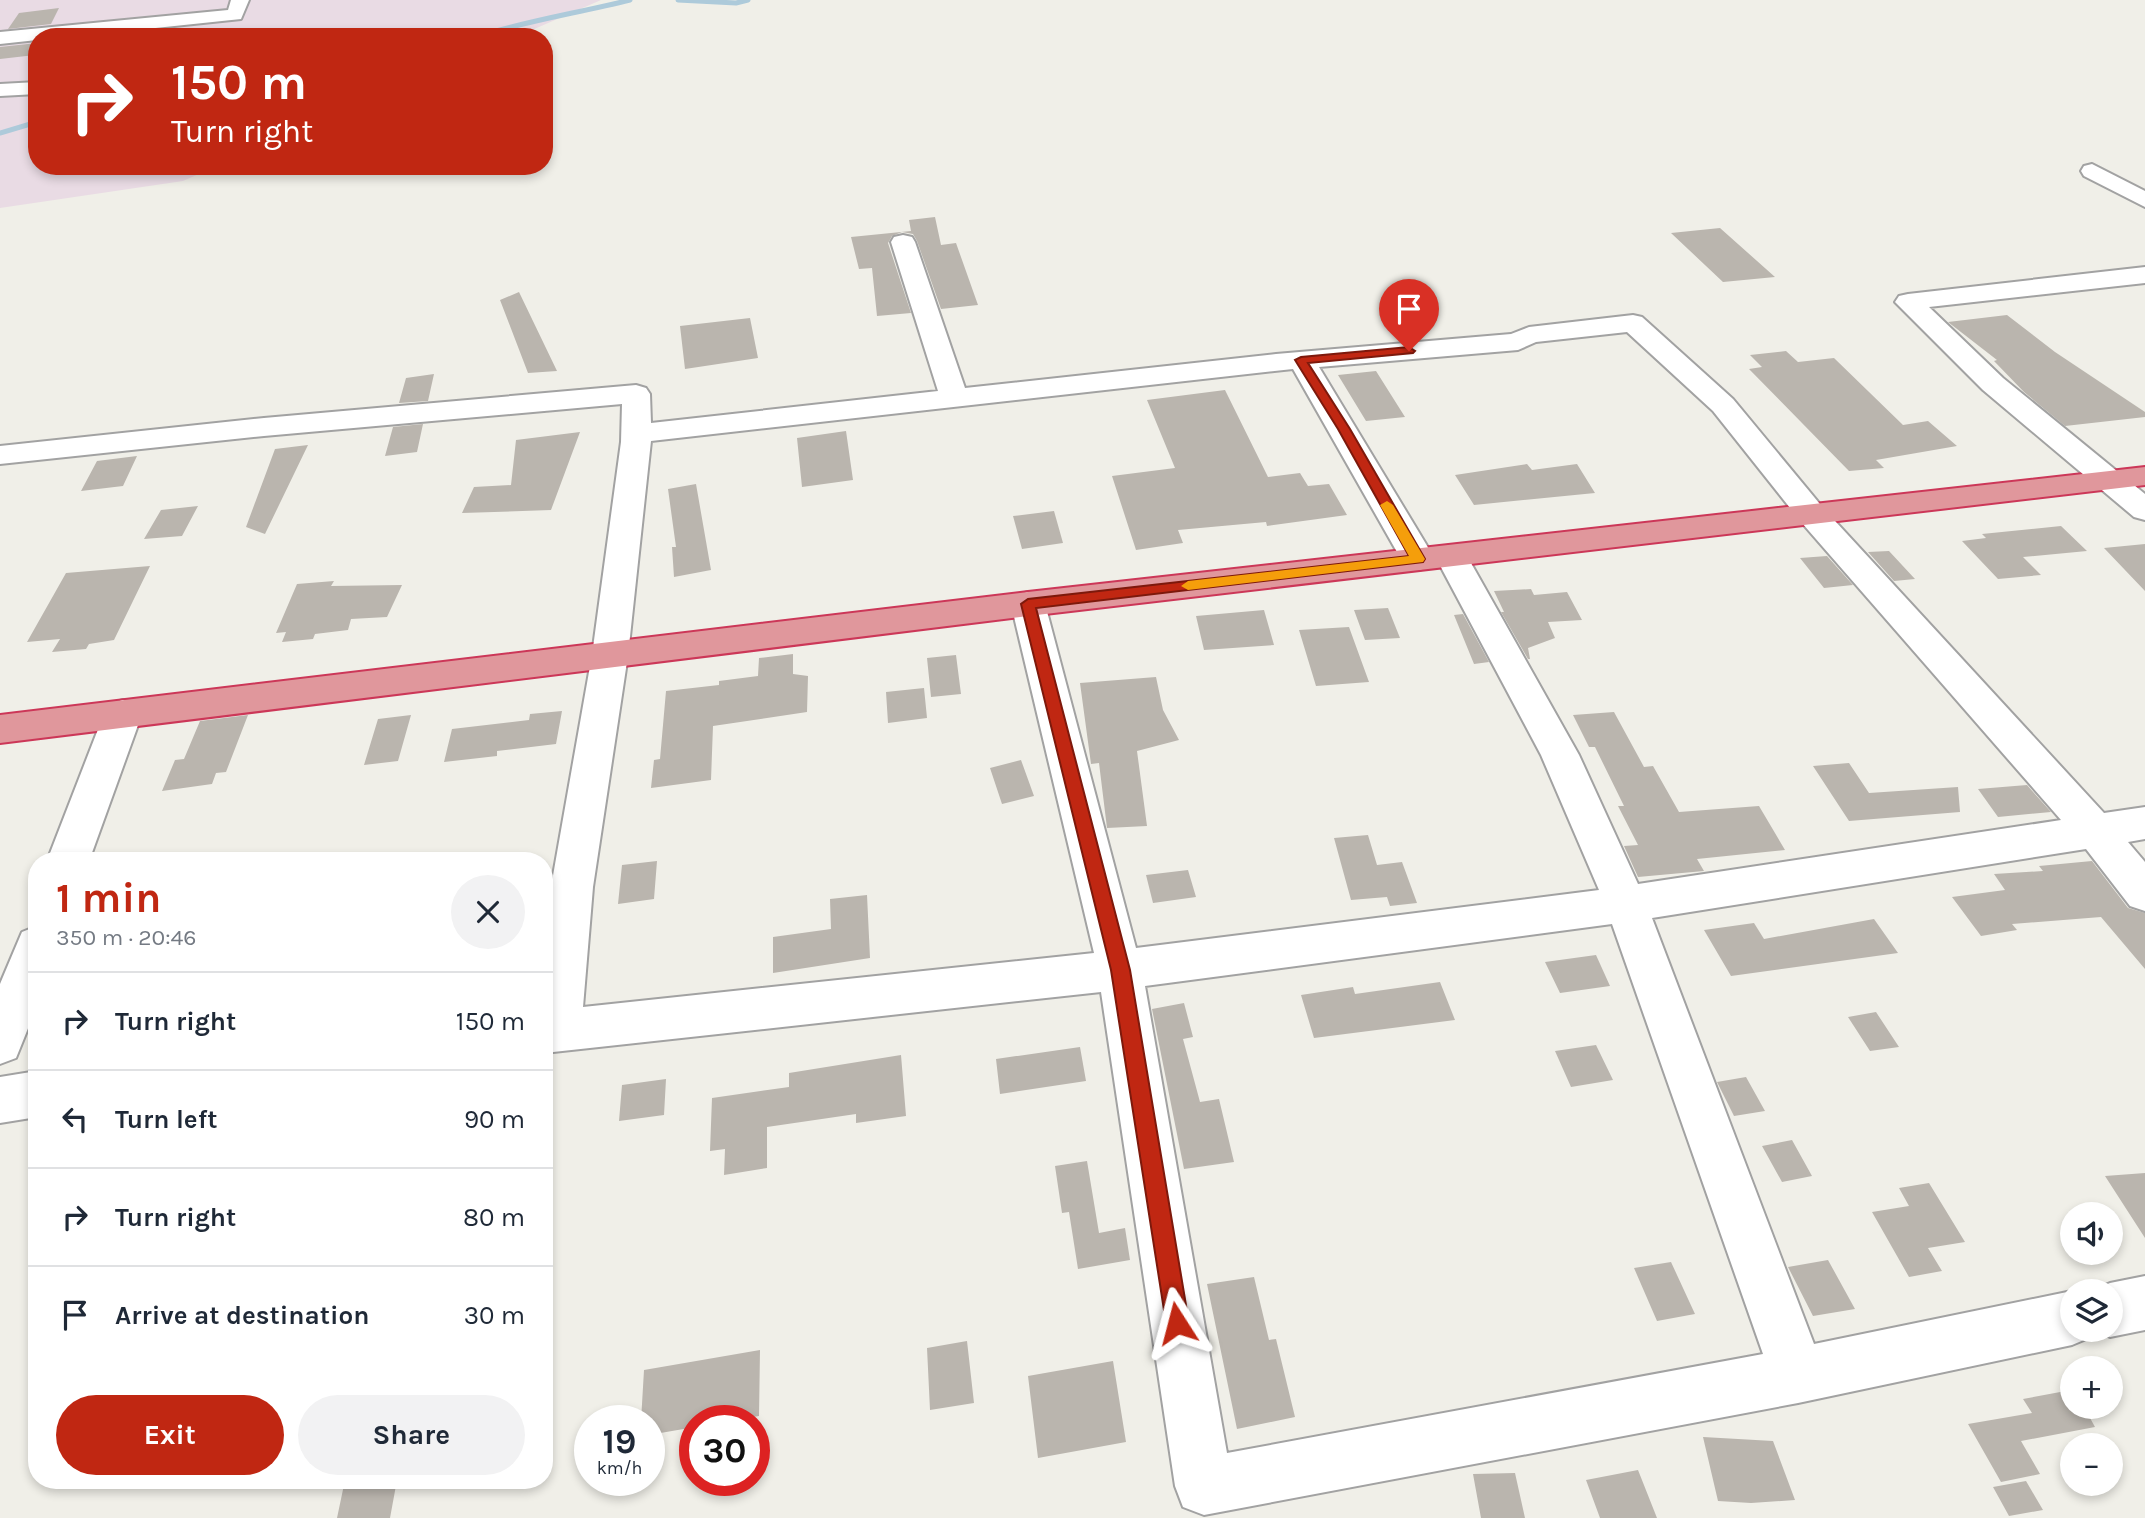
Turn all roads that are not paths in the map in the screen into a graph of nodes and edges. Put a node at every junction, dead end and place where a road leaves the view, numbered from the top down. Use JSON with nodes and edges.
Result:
{"nodes":[{"id":1,"x":240,"y":0,"type":"edge"},
{"id":2,"x":102,"y":28,"type":"edge"},
{"id":3,"x":28,"y":35,"type":"edge"},
{"id":4,"x":0,"y":38,"type":"edge"},
{"id":5,"x":28,"y":88,"type":"edge"},
{"id":6,"x":0,"y":90,"type":"edge"},
{"id":7,"x":2092,"y":171,"type":"dead end"},
{"id":8,"x":2145,"y":200,"type":"edge"},
{"id":9,"x":903,"y":242,"type":"dead end"},
{"id":10,"x":2145,"y":275,"type":"edge"},
{"id":11,"x":1301,"y":360,"type":"junction"},
{"id":12,"x":954,"y":398,"type":"junction"},
{"id":13,"x":636,"y":433,"type":"junction"},
{"id":14,"x":0,"y":455,"type":"edge"},
{"id":15,"x":2145,"y":476,"type":"edge"},
{"id":16,"x":2111,"y":481,"type":"junction"},
{"id":17,"x":2145,"y":510,"type":"edge"},
{"id":18,"x":1813,"y":516,"type":"junction"},
{"id":19,"x":1434,"y":557,"type":"junction"},
{"id":20,"x":1028,"y":604,"type":"junction"},
{"id":21,"x":610,"y":655,"type":"junction"},
{"id":22,"x":123,"y":714,"type":"junction"},
{"id":23,"x":0,"y":729,"type":"edge"},
{"id":24,"x":2145,"y":823,"type":"edge"},
{"id":25,"x":2096,"y":832,"type":"junction"},
{"id":26,"x":71,"y":852,"type":"edge"},
{"id":27,"x":2145,"y":893,"type":"edge"},
{"id":28,"x":1626,"y":904,"type":"junction"},
{"id":29,"x":28,"y":969,"type":"edge"},
{"id":30,"x":1120,"y":970,"type":"junction"},
{"id":31,"x":553,"y":1018,"type":"edge"},
{"id":32,"x":553,"y":1032,"type":"edge"},
{"id":33,"x":0,"y":1043,"type":"edge"},
{"id":34,"x":28,"y":1095,"type":"edge"},
{"id":35,"x":0,"y":1100,"type":"edge"},
{"id":36,"x":2145,"y":1303,"type":"edge"},
{"id":37,"x":2123,"y":1307,"type":"edge"},
{"id":38,"x":2060,"y":1320,"type":"edge"},
{"id":39,"x":1798,"y":1375,"type":"junction"}],
"edges":[{"from":1,"to":2,"type":"street"},
{"from":3,"to":4,"type":"street"},
{"from":5,"to":6,"type":"street"},
{"from":7,"to":8,"type":"street"},
{"from":9,"to":12,"type":"street"},
{"from":10,"to":16,"type":"street"},
{"from":11,"to":12,"type":"street"},
{"from":11,"to":18,"type":"street"},
{"from":11,"to":19,"type":"street"},
{"from":12,"to":13,"type":"street"},
{"from":13,"to":14,"type":"street"},
{"from":13,"to":21,"type":"street"},
{"from":15,"to":16,"type":"highway"},
{"from":16,"to":17,"type":"street"},
{"from":16,"to":18,"type":"highway"},
{"from":18,"to":19,"type":"highway"},
{"from":18,"to":25,"type":"street"},
{"from":19,"to":20,"type":"highway"},
{"from":19,"to":28,"type":"street"},
{"from":20,"to":21,"type":"highway"},
{"from":20,"to":30,"type":"street"},
{"from":21,"to":22,"type":"highway"},
{"from":21,"to":31,"type":"street"},
{"from":22,"to":23,"type":"highway"},
{"from":22,"to":26,"type":"street"},
{"from":24,"to":25,"type":"street"},
{"from":25,"to":27,"type":"street"},
{"from":25,"to":28,"type":"street"},
{"from":28,"to":30,"type":"street"},
{"from":28,"to":39,"type":"street"},
{"from":29,"to":33,"type":"street"},
{"from":30,"to":32,"type":"street"},
{"from":30,"to":39,"type":"street"},
{"from":34,"to":35,"type":"street"},
{"from":36,"to":37,"type":"street"},
{"from":38,"to":39,"type":"street"}]}
